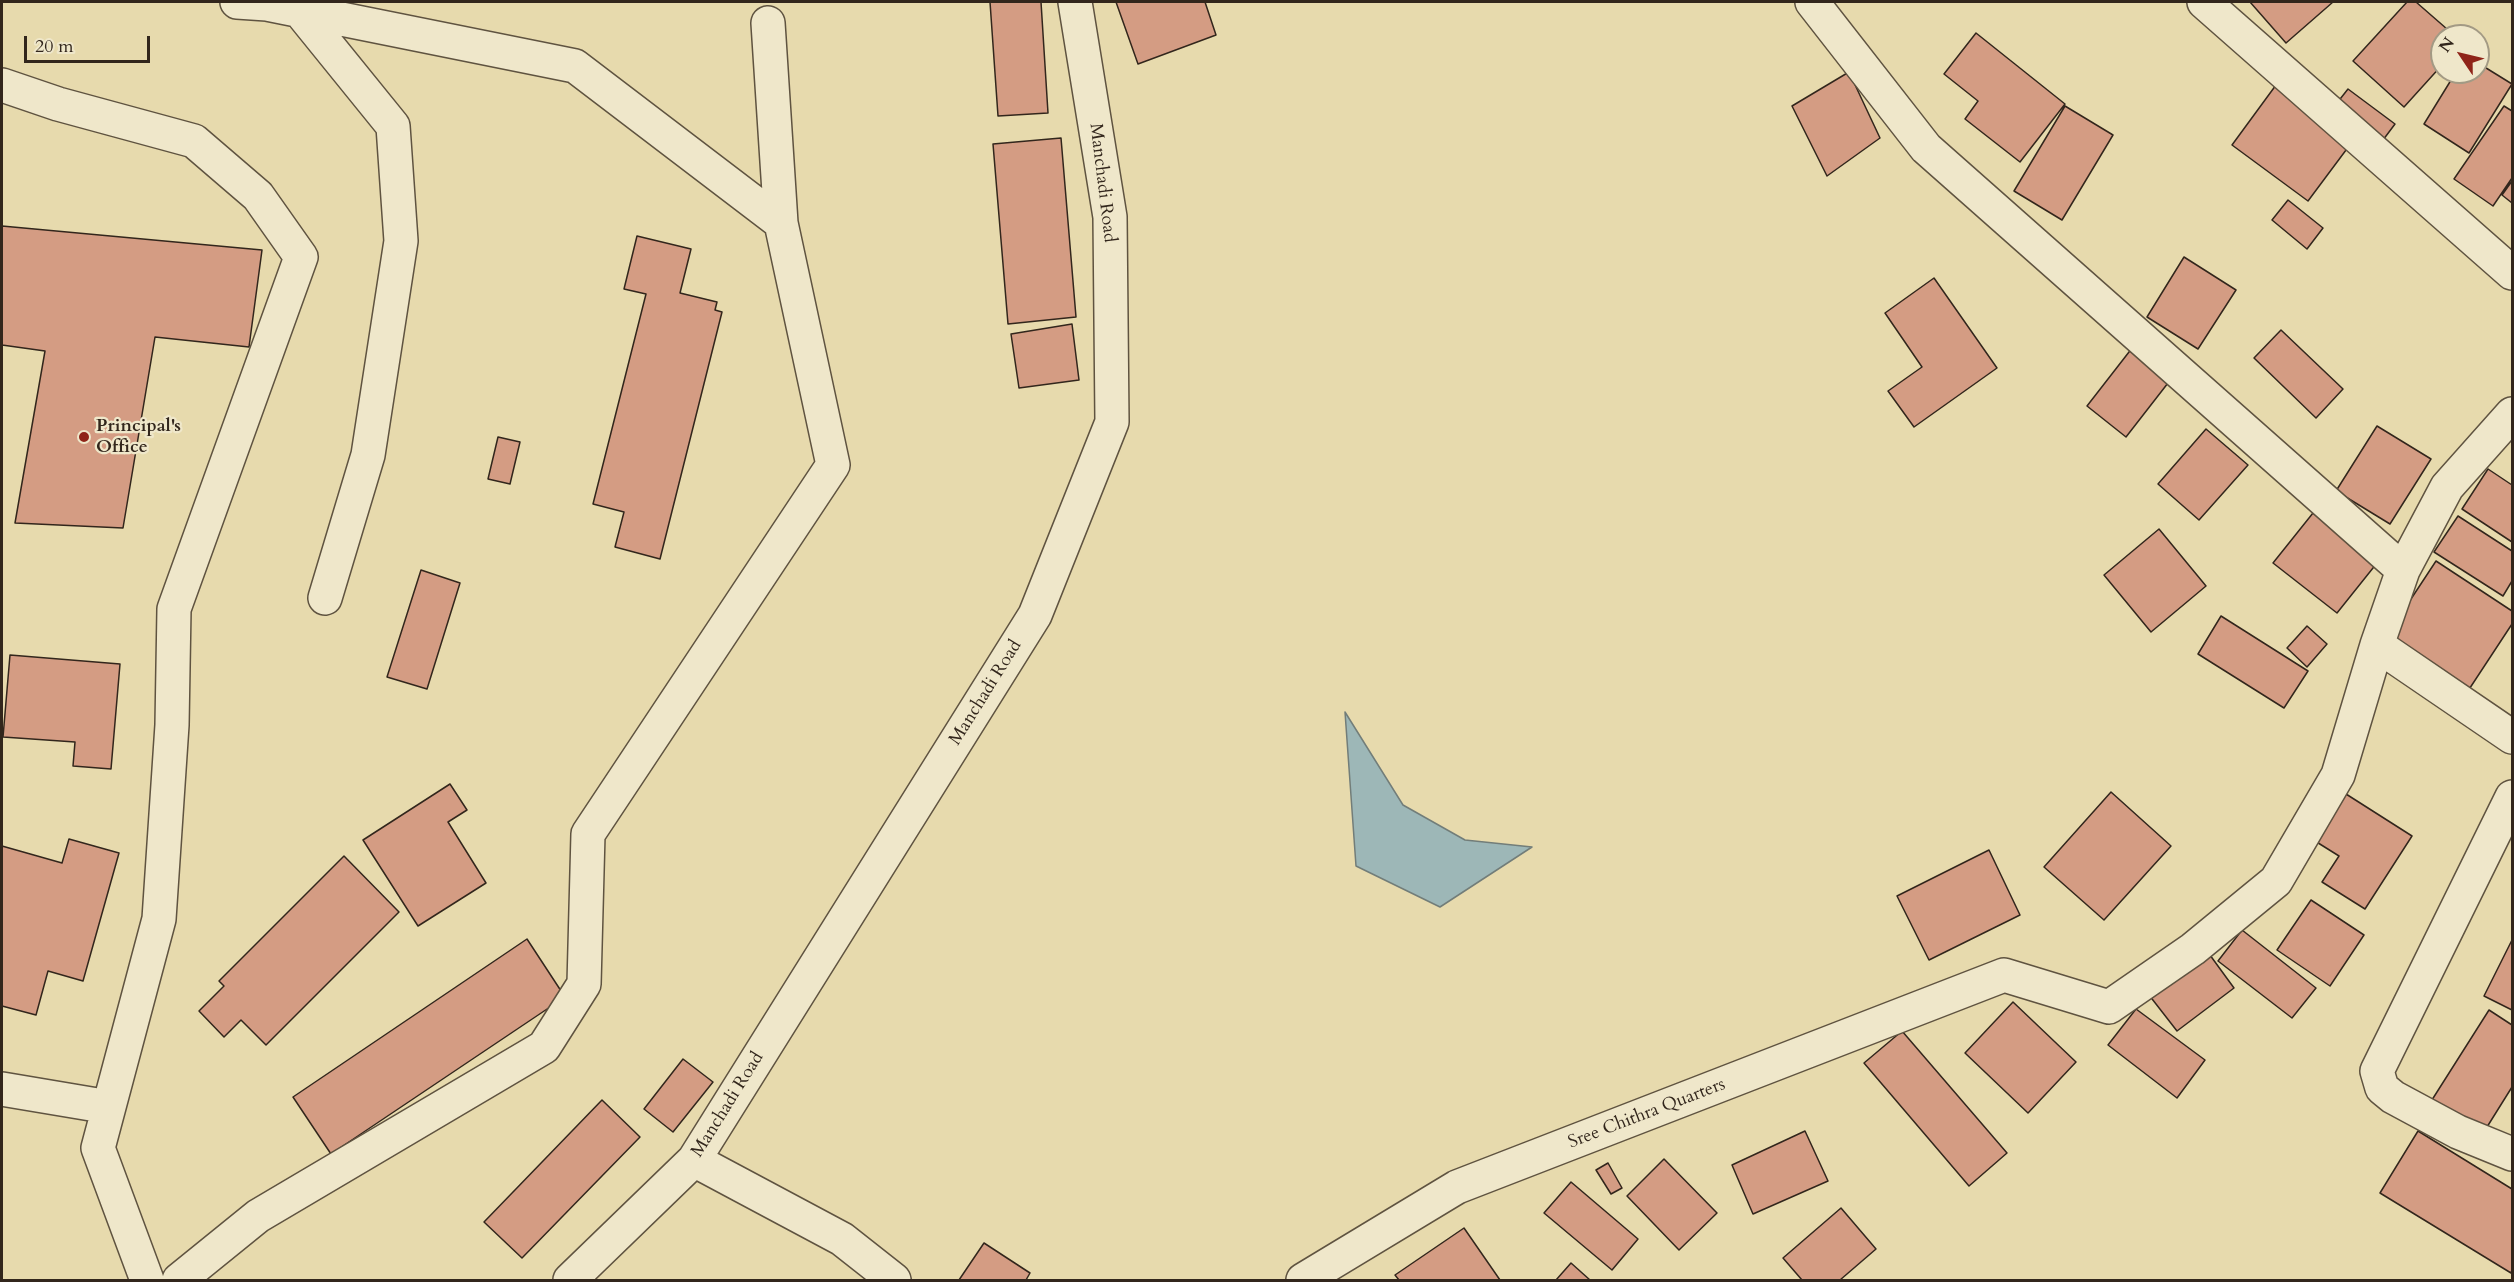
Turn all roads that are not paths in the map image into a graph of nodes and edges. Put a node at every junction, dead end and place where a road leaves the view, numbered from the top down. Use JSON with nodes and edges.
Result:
{"nodes":[{"id":1,"x":237,"y":2,"type":"edge"},
{"id":2,"x":1075,"y":2,"type":"edge"},
{"id":3,"x":1812,"y":2,"type":"edge"},
{"id":4,"x":2204,"y":2,"type":"edge"},
{"id":5,"x":299,"y":10,"type":"junction"},
{"id":6,"x":768,"y":23,"type":"dead end"},
{"id":7,"x":2,"y":85,"type":"edge"},
{"id":8,"x":781,"y":223,"type":"junction"},
{"id":9,"x":2512,"y":273,"type":"edge"},
{"id":10,"x":2512,"y":414,"type":"edge"},
{"id":11,"x":2403,"y":570,"type":"junction"},
{"id":12,"x":325,"y":598,"type":"dead end"},
{"id":13,"x":2377,"y":645,"type":"junction"},
{"id":14,"x":2512,"y":737,"type":"edge"},
{"id":15,"x":2512,"y":797,"type":"edge"},
{"id":16,"x":2,"y":1089,"type":"edge"},
{"id":17,"x":108,"y":1107,"type":"junction"},
{"id":18,"x":2512,"y":1154,"type":"edge"},
{"id":19,"x":694,"y":1160,"type":"junction"},
{"id":20,"x":147,"y":1281,"type":"edge"},
{"id":21,"x":179,"y":1281,"type":"edge"},
{"id":22,"x":570,"y":1281,"type":"edge"},
{"id":23,"x":894,"y":1281,"type":"edge"},
{"id":24,"x":1303,"y":1281,"type":"edge"}],
"edges":[{"from":1,"to":5,"type":"street"},
{"from":2,"to":19,"type":"street","name":"Manchadi Road"},
{"from":3,"to":11,"type":"street"},
{"from":4,"to":9,"type":"street"},
{"from":5,"to":8,"type":"street"},
{"from":5,"to":12,"type":"street"},
{"from":6,"to":8,"type":"street"},
{"from":7,"to":17,"type":"street"},
{"from":8,"to":21,"type":"street"},
{"from":10,"to":11,"type":"street"},
{"from":11,"to":13,"type":"street"},
{"from":13,"to":14,"type":"street"},
{"from":13,"to":24,"type":"street","name":"Sree Chithra Quarters"},
{"from":15,"to":18,"type":"street"},
{"from":16,"to":17,"type":"street"},
{"from":17,"to":20,"type":"street"},
{"from":19,"to":22,"type":"street","name":"Manchadi Road"},
{"from":19,"to":23,"type":"street"}]}
